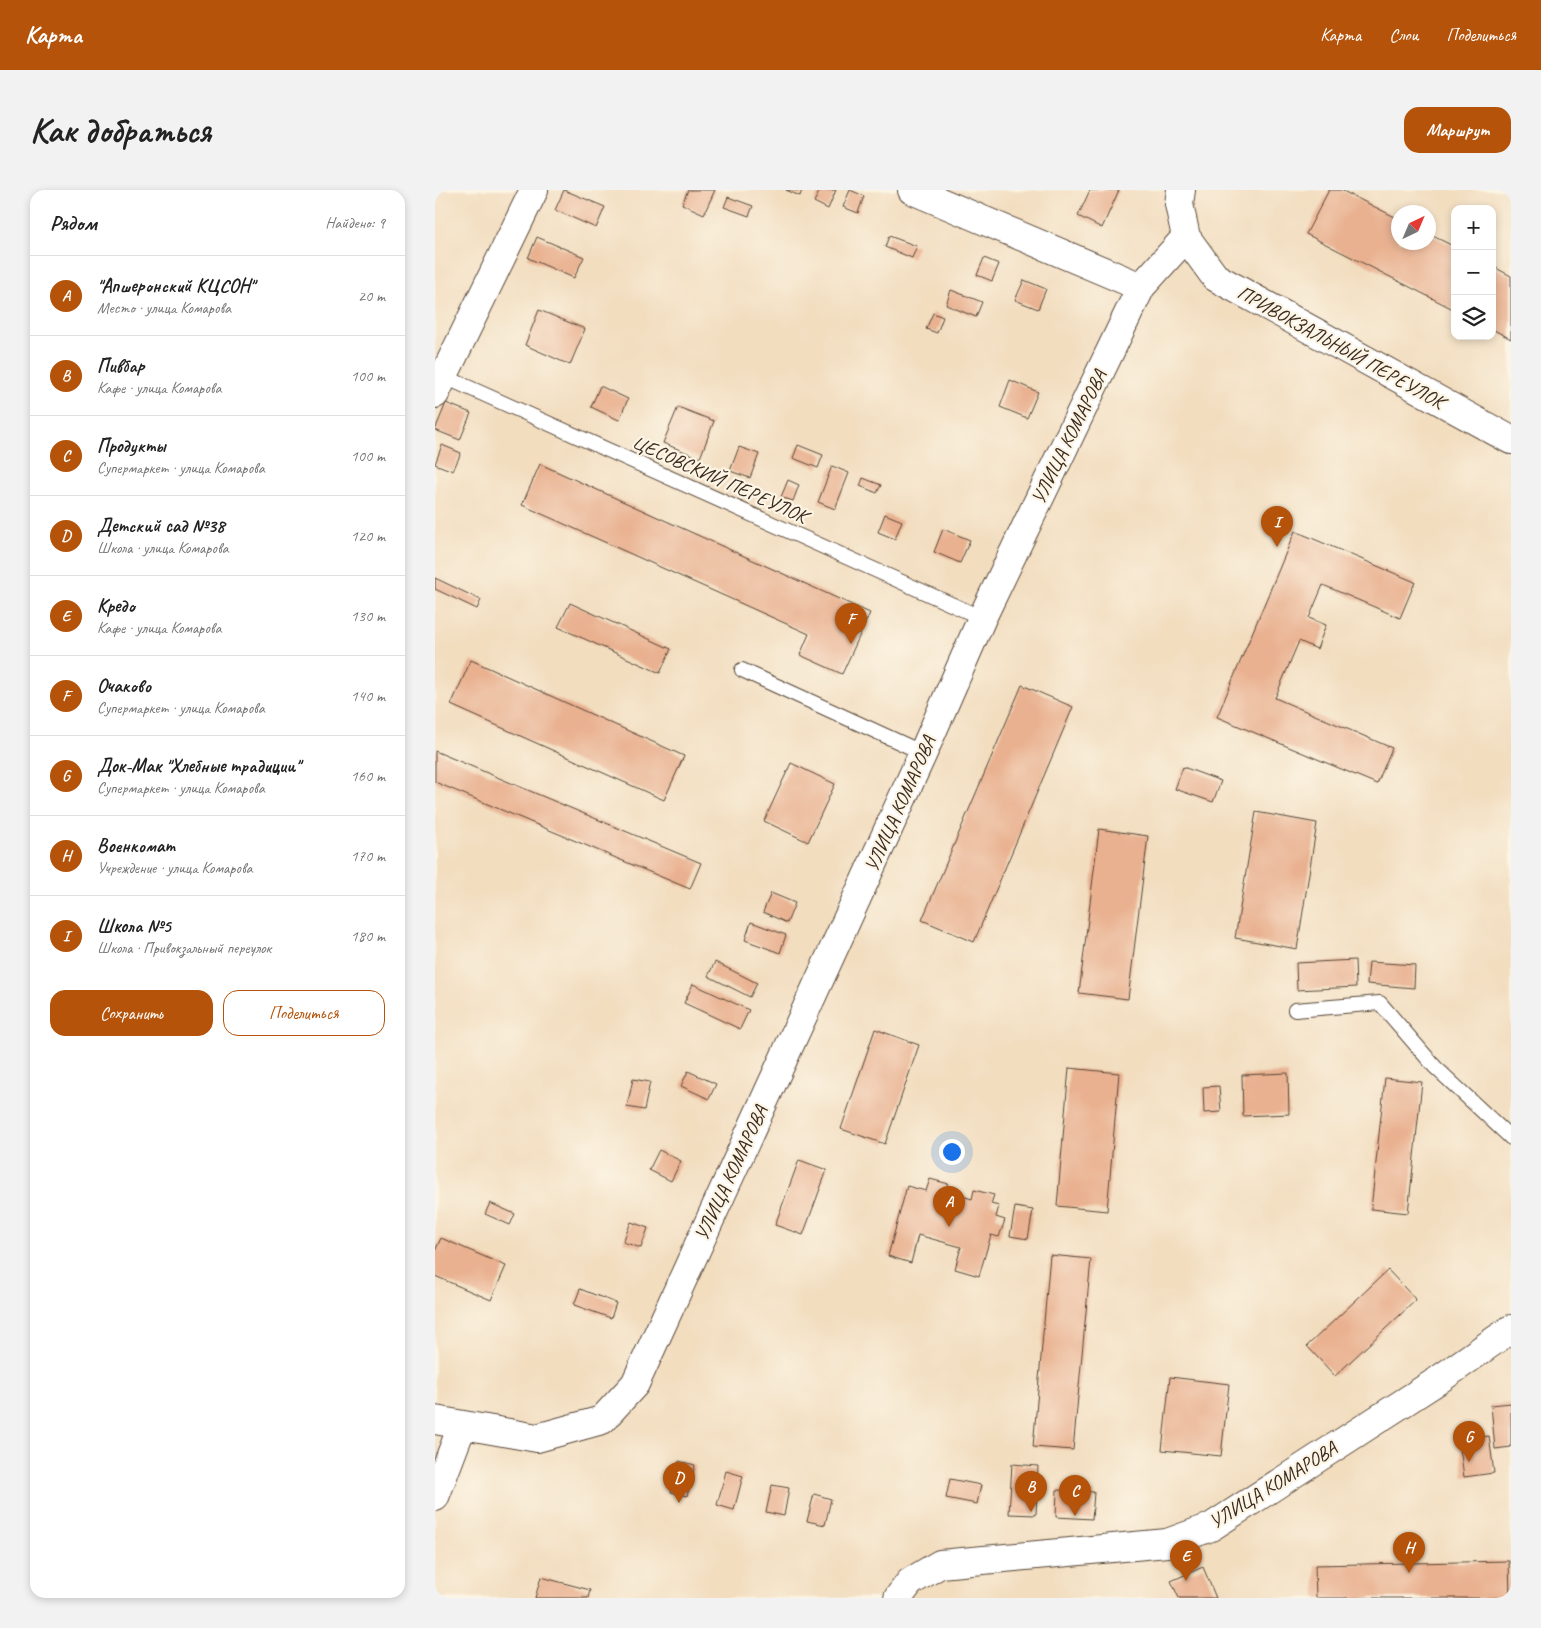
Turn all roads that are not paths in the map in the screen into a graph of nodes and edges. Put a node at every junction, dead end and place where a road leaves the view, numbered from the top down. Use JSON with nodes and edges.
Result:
{"nodes":[{"id":1,"x":534,"y":190,"type":"edge"},
{"id":2,"x":912,"y":190,"type":"edge"},
{"id":3,"x":1181,"y":190,"type":"edge"},
{"id":4,"x":1186,"y":237,"type":"junction"},
{"id":5,"x":1141,"y":288,"type":"junction"},
{"id":6,"x":439,"y":385,"type":"edge"},
{"id":7,"x":1511,"y":440,"type":"edge"},
{"id":8,"x":982,"y":618,"type":"junction"},
{"id":9,"x":742,"y":670,"type":"dead end"},
{"id":10,"x":923,"y":753,"type":"junction"},
{"id":11,"x":1295,"y":1010,"type":"dead end"},
{"id":12,"x":1511,"y":1138,"type":"edge"},
{"id":13,"x":1511,"y":1329,"type":"edge"},
{"id":14,"x":435,"y":1420,"type":"edge"},
{"id":15,"x":462,"y":1426,"type":"junction"},
{"id":16,"x":435,"y":1497,"type":"edge"},
{"id":17,"x":898,"y":1598,"type":"edge"}],
"edges":[{"from":1,"to":6,"type":"street"},
{"from":2,"to":5,"type":"street"},
{"from":3,"to":4,"type":"street"},
{"from":4,"to":5,"type":"street","name":"УЛИЦА КОМАРОВА"},
{"from":4,"to":7,"type":"street","name":"ПРИВОКЗАЛЬНЫЙ ПЕРЕУЛОК"},
{"from":5,"to":8,"type":"street","name":"УЛИЦА КОМАРОВА"},
{"from":6,"to":8,"type":"lane","name":"ЦЕСОВСКИЙ ПЕРЕУЛОК"},
{"from":8,"to":10,"type":"street","name":"УЛИЦА КОМАРОВА"},
{"from":9,"to":10,"type":"lane"},
{"from":10,"to":15,"type":"street","name":"УЛИЦА КОМАРОВА"},
{"from":11,"to":12,"type":"lane"},
{"from":13,"to":17,"type":"street","name":"УЛИЦА КОМАРОВА"},
{"from":14,"to":15,"type":"street"},
{"from":15,"to":16,"type":"street"}]}
